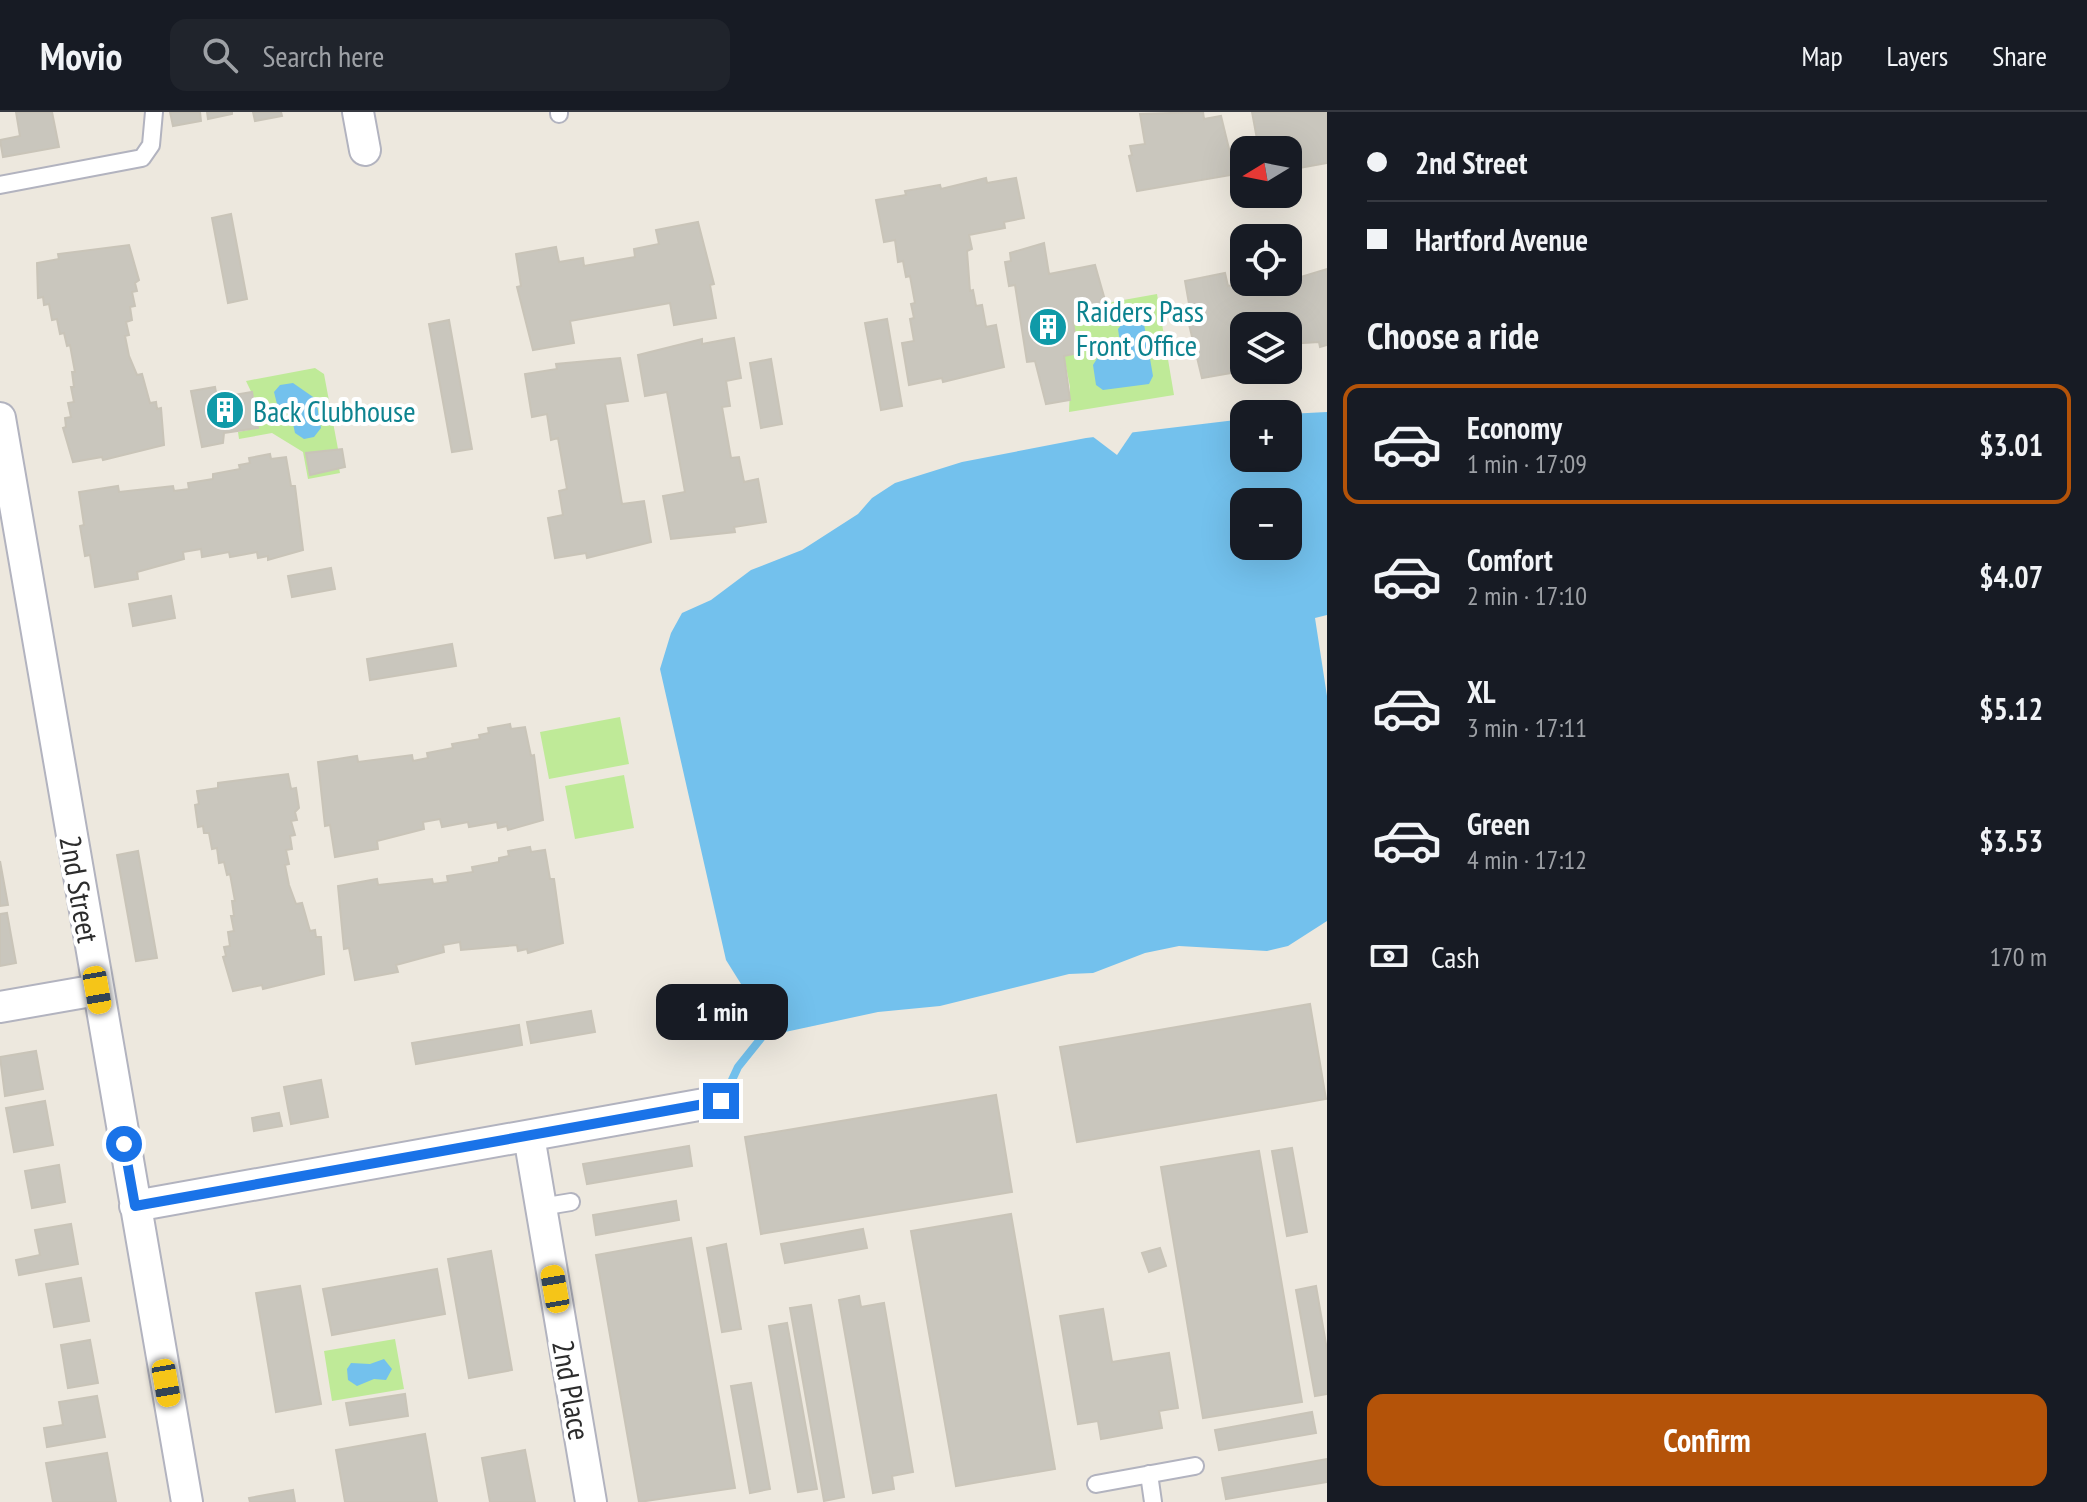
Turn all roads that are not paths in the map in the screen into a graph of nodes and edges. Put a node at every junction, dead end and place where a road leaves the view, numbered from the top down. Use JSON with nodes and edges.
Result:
{"nodes":[{"id":1,"x":154,"y":112,"type":"edge"},
{"id":2,"x":358,"y":112,"type":"edge"},
{"id":3,"x":365,"y":150,"type":"dead end"},
{"id":4,"x":0,"y":185,"type":"edge"},
{"id":5,"x":0,"y":418,"type":"edge"},
{"id":6,"x":97,"y":990,"type":"junction"},
{"id":7,"x":0,"y":1007,"type":"edge"},
{"id":8,"x":721,"y":1101,"type":"dead end"},
{"id":9,"x":529,"y":1136,"type":"junction"},
{"id":10,"x":571,"y":1202,"type":"dead end"},
{"id":11,"x":135,"y":1206,"type":"junction"},
{"id":12,"x":541,"y":1207,"type":"junction"},
{"id":13,"x":1195,"y":1466,"type":"dead end"},
{"id":14,"x":1149,"y":1474,"type":"junction"},
{"id":15,"x":1096,"y":1484,"type":"dead end"},
{"id":16,"x":187,"y":1502,"type":"edge"},
{"id":17,"x":591,"y":1502,"type":"edge"},
{"id":18,"x":1153,"y":1502,"type":"edge"}],
"edges":[{"from":1,"to":4,"type":"lane"},
{"from":2,"to":3,"type":"street"},
{"from":5,"to":6,"type":"street","name":"2nd Street"},
{"from":6,"to":7,"type":"street"},
{"from":6,"to":11,"type":"street","name":"2nd Street"},
{"from":8,"to":9,"type":"street"},
{"from":9,"to":11,"type":"street"},
{"from":9,"to":12,"type":"street","name":"2nd Place"},
{"from":10,"to":12,"type":"lane"},
{"from":11,"to":16,"type":"street","name":"2nd Street"},
{"from":12,"to":17,"type":"street","name":"2nd Place"},
{"from":13,"to":14,"type":"lane"},
{"from":14,"to":15,"type":"lane"},
{"from":14,"to":18,"type":"lane"}]}
